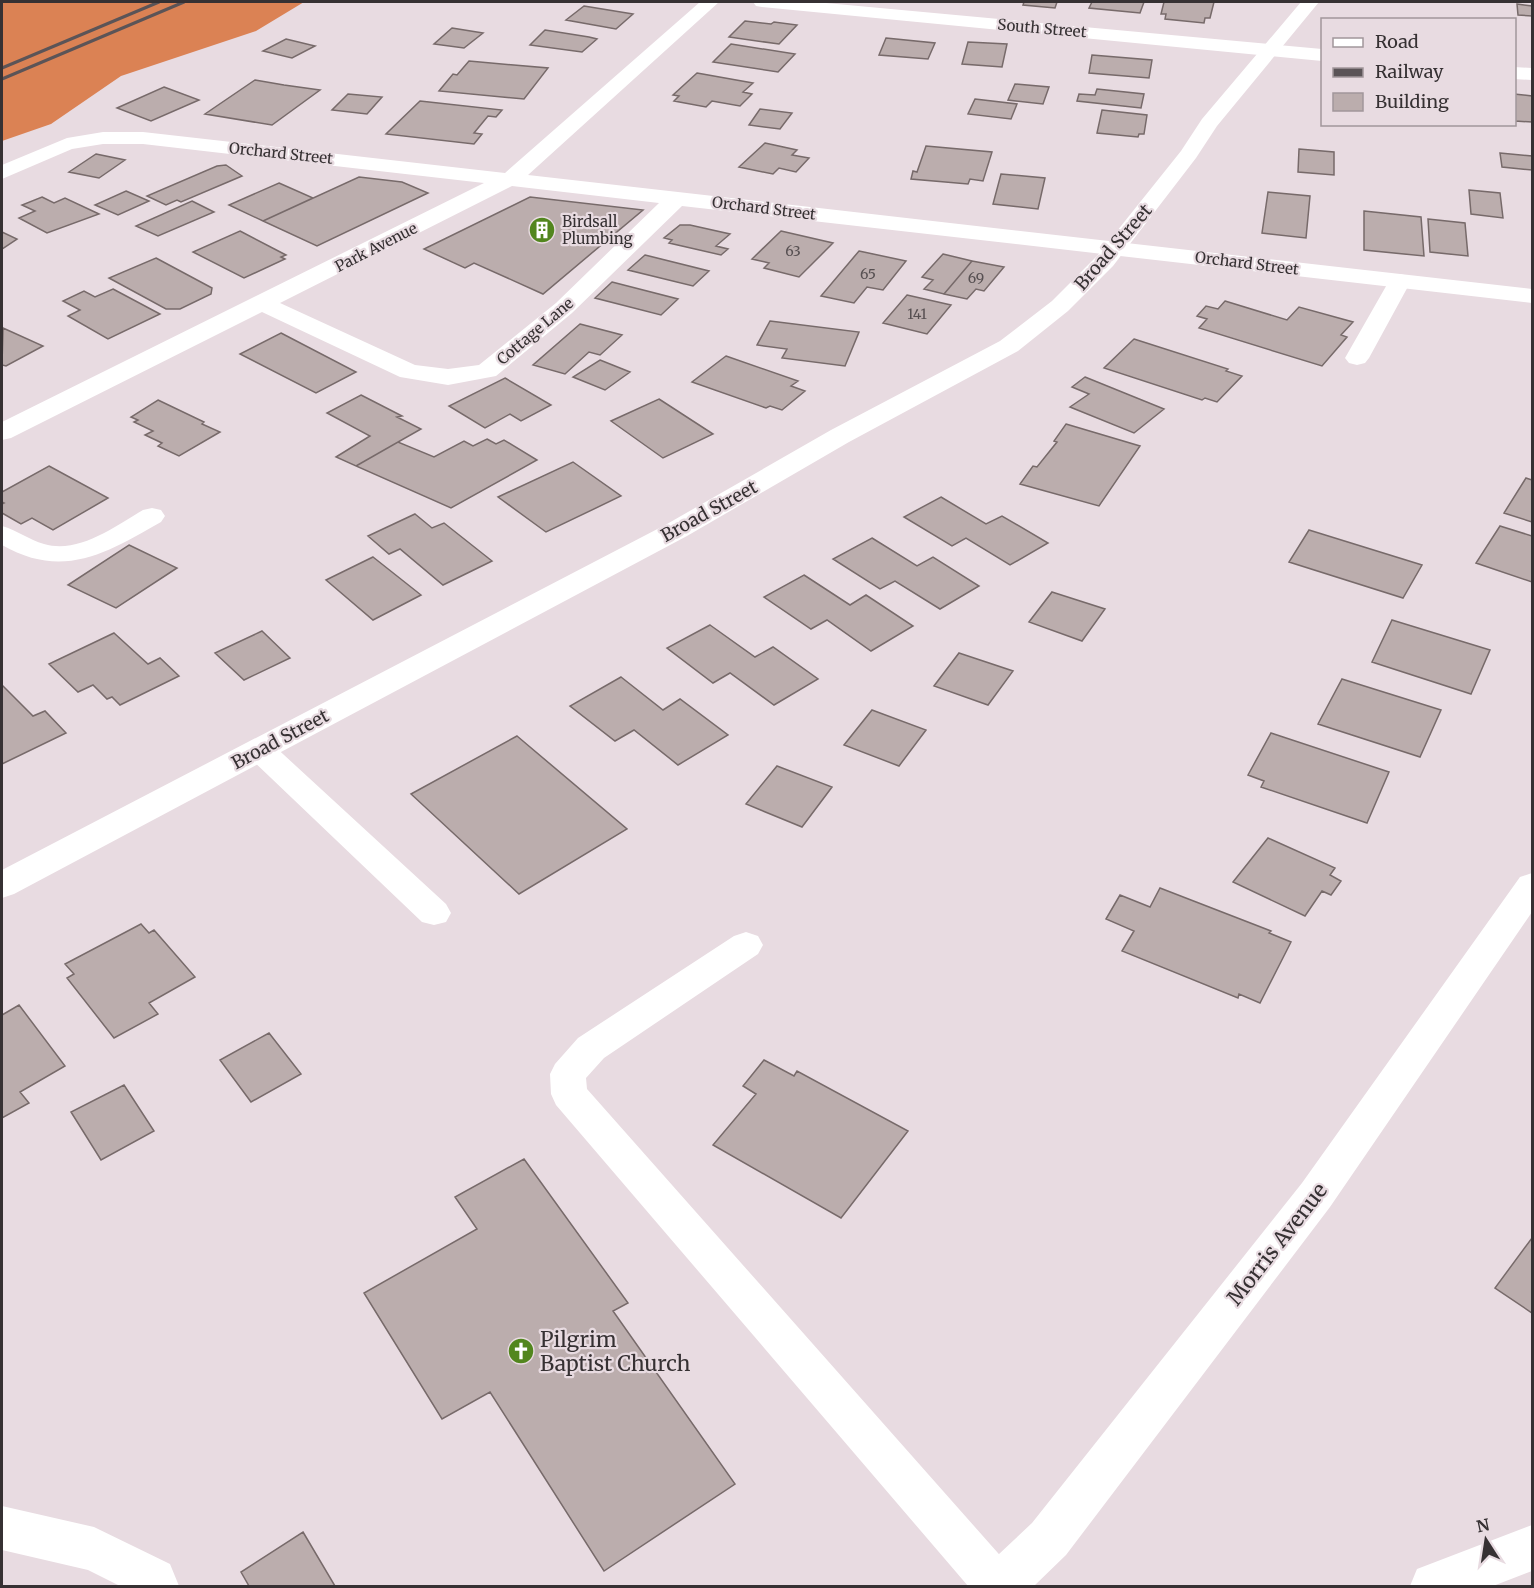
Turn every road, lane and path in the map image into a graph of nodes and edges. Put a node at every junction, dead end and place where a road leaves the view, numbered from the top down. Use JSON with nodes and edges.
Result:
{"nodes":[{"id":1,"x":710,"y":2,"type":"edge"},
{"id":2,"x":762,"y":2,"type":"edge"},
{"id":3,"x":1310,"y":2,"type":"edge"},
{"id":4,"x":1270,"y":50,"type":"junction"},
{"id":5,"x":1321,"y":55,"type":"edge"},
{"id":6,"x":1516,"y":73,"type":"edge"},
{"id":7,"x":1533,"y":74,"type":"edge"},
{"id":8,"x":2,"y":173,"type":"edge"},
{"id":9,"x":512,"y":178,"type":"junction"},
{"id":10,"x":677,"y":198,"type":"junction"},
{"id":11,"x":1116,"y":248,"type":"junction"},
{"id":12,"x":1400,"y":281,"type":"junction"},
{"id":13,"x":1533,"y":296,"type":"edge"},
{"id":14,"x":262,"y":303,"type":"junction"},
{"id":15,"x":1357,"y":358,"type":"dead end"},
{"id":16,"x":2,"y":432,"type":"edge"},
{"id":17,"x":152,"y":516,"type":"dead end"},
{"id":18,"x":2,"y":534,"type":"edge"},
{"id":19,"x":260,"y":750,"type":"junction"},
{"id":20,"x":2,"y":885,"type":"edge"},
{"id":21,"x":1533,"y":886,"type":"edge"},
{"id":22,"x":434,"y":913,"type":"dead end"},
{"id":23,"x":746,"y":945,"type":"dead end"},
{"id":24,"x":2,"y":1528,"type":"edge"},
{"id":25,"x":1533,"y":1548,"type":"edge"},
{"id":26,"x":156,"y":1587,"type":"edge"},
{"id":27,"x":998,"y":1587,"type":"edge"},
{"id":28,"x":1434,"y":1587,"type":"edge"}],
"edges":[{"from":1,"to":9,"type":"street","name":"Park Avenue"},
{"from":2,"to":4,"type":"street","name":"South Street"},
{"from":3,"to":4,"type":"street","name":"Broad Street"},
{"from":4,"to":5,"type":"street","name":"South Street"},
{"from":4,"to":11,"type":"street","name":"Broad Street"},
{"from":6,"to":7,"type":"street"},
{"from":8,"to":9,"type":"street","name":"Orchard Street"},
{"from":9,"to":10,"type":"street","name":"Orchard Street"},
{"from":9,"to":14,"type":"street","name":"Park Avenue"},
{"from":10,"to":11,"type":"street","name":"Orchard Street"},
{"from":10,"to":14,"type":"street","name":"Cottage Lane"},
{"from":11,"to":12,"type":"street","name":"Orchard Street"},
{"from":11,"to":19,"type":"street","name":"Broad Street"},
{"from":12,"to":13,"type":"street","name":"Orchard Street"},
{"from":12,"to":15,"type":"lane"},
{"from":14,"to":16,"type":"street","name":"Park Avenue"},
{"from":17,"to":18,"type":"lane"},
{"from":19,"to":20,"type":"street","name":"Broad Street"},
{"from":19,"to":22,"type":"lane"},
{"from":21,"to":27,"type":"street","name":"Morris Avenue"},
{"from":23,"to":27,"type":"lane"},
{"from":24,"to":26,"type":"lane"},
{"from":25,"to":28,"type":"street"}]}
